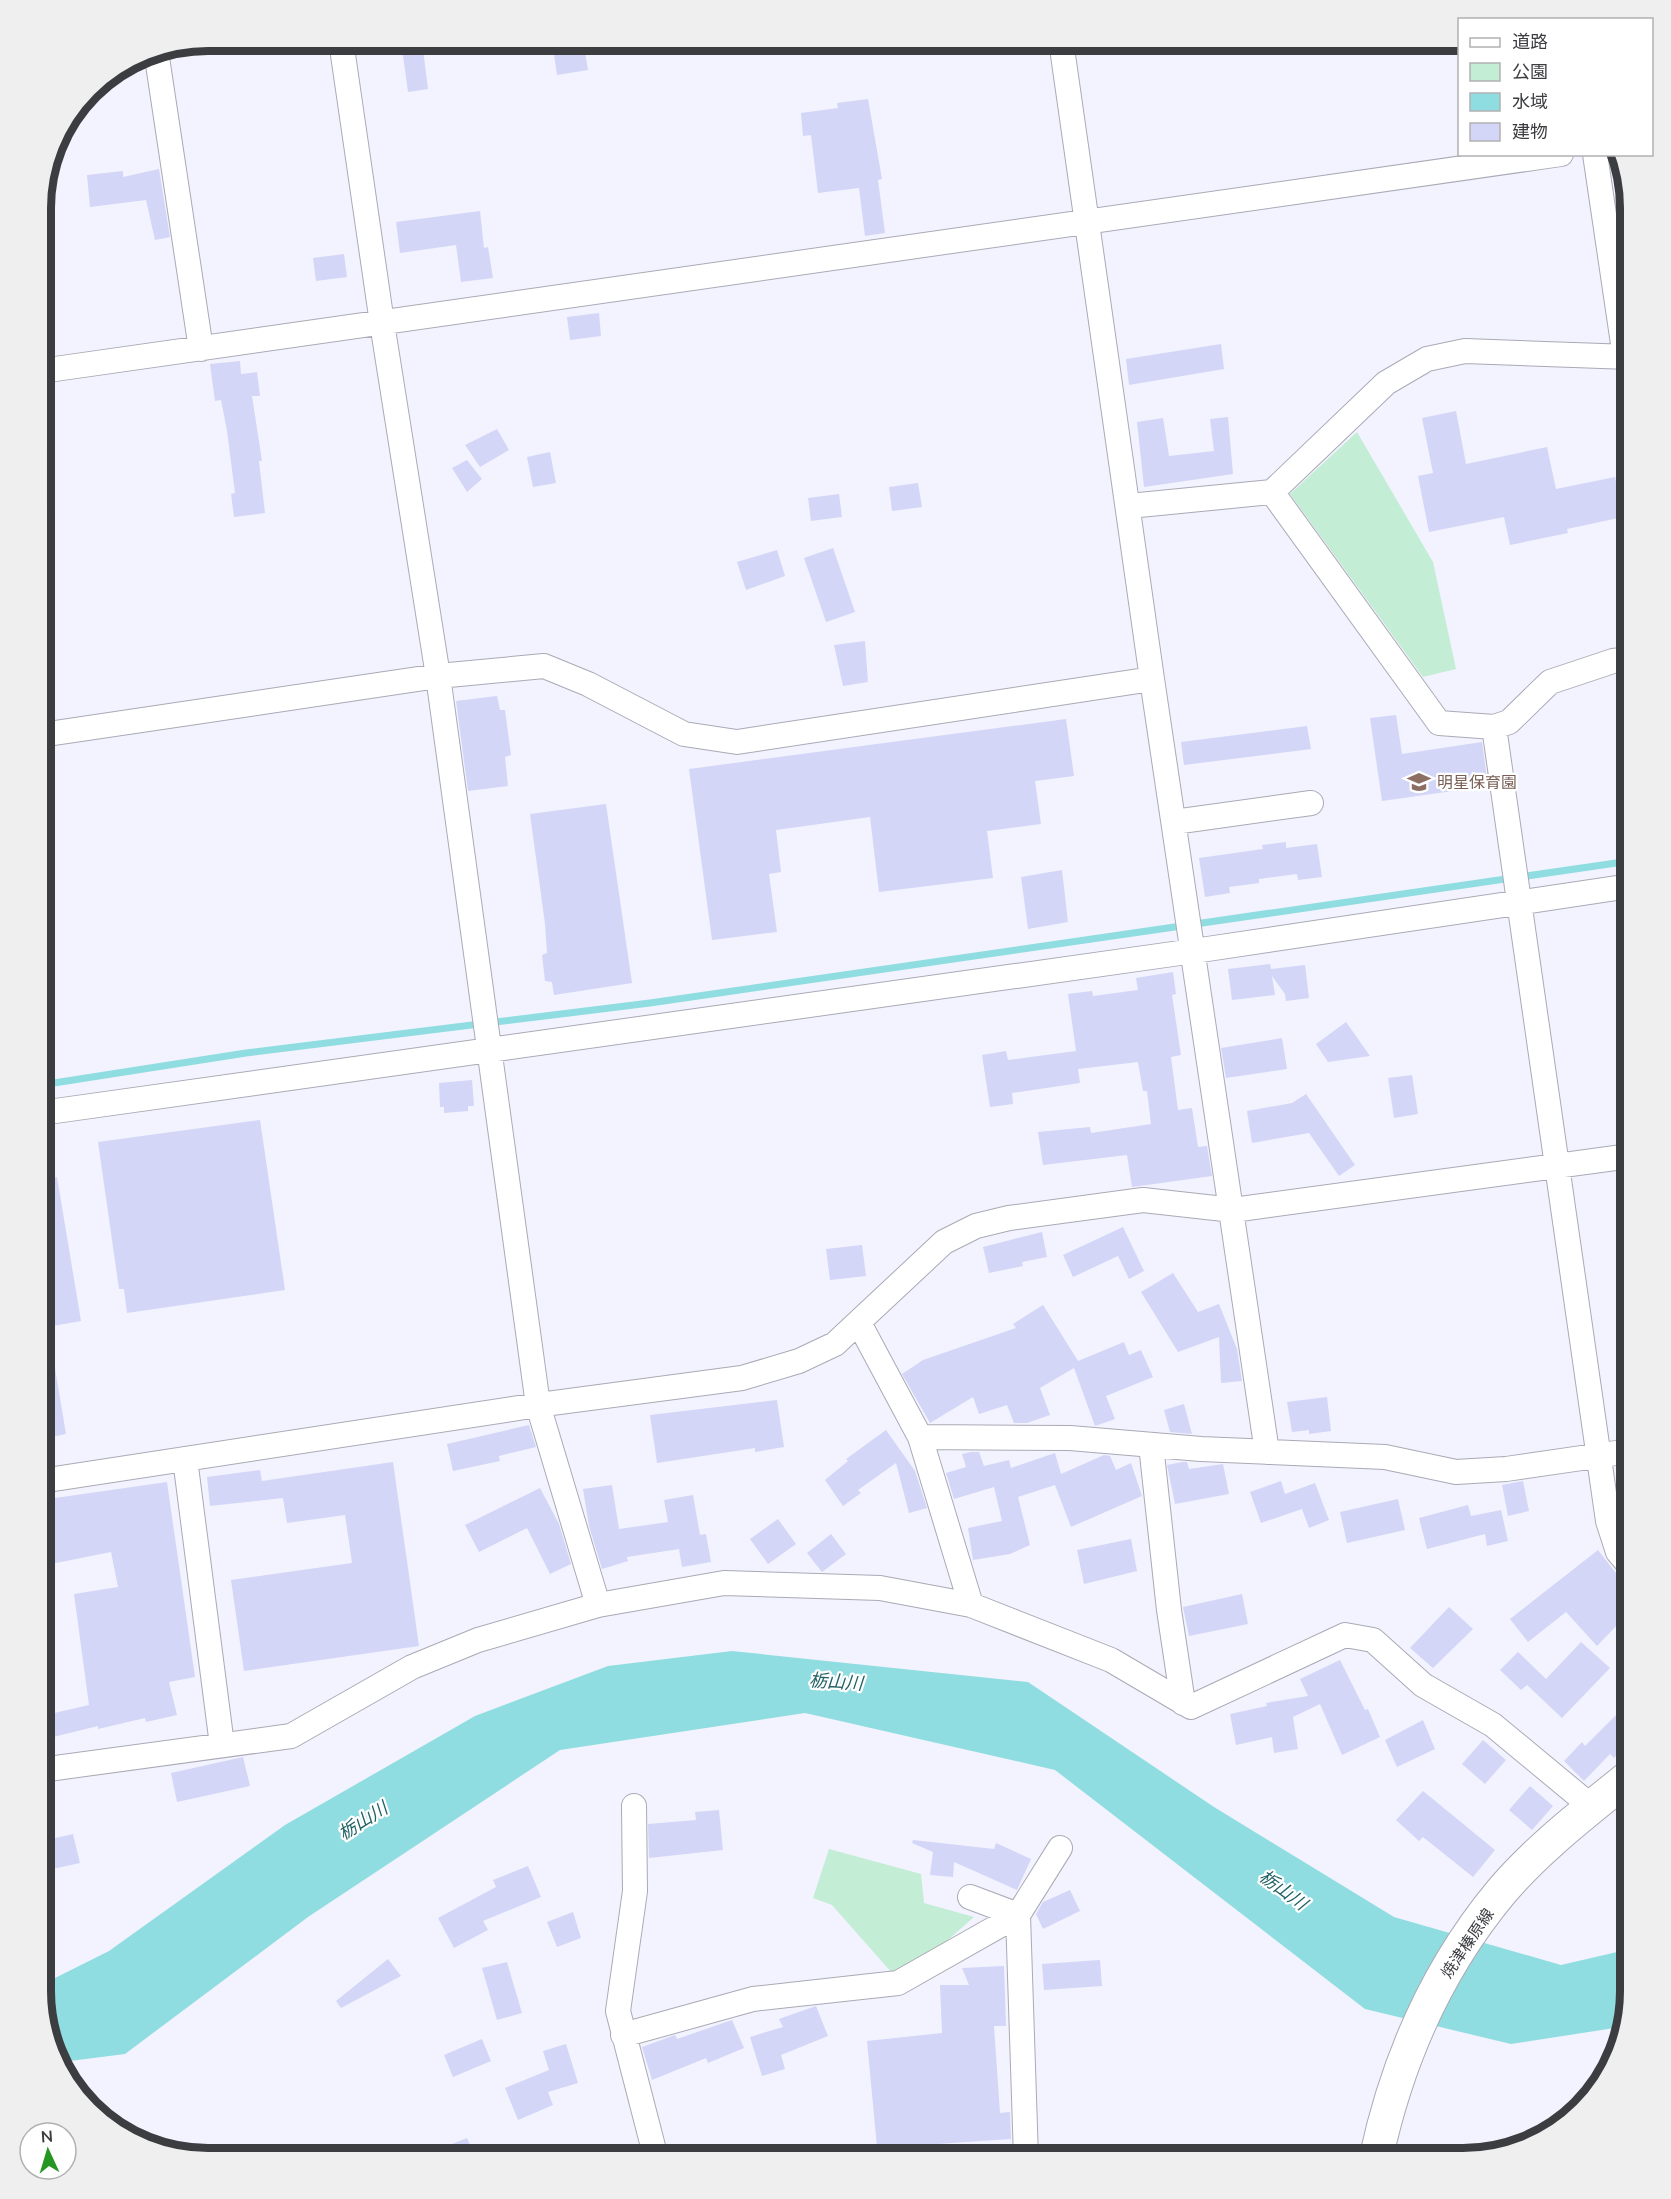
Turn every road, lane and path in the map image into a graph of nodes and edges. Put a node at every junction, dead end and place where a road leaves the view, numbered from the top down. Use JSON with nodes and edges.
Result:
{"nodes":[{"id":1,"x":343,"y":51,"type":"edge"},
{"id":2,"x":1062,"y":51,"type":"edge"},
{"id":3,"x":157,"y":59,"type":"edge"},
{"id":4,"x":1547,"y":156,"type":"edge"},
{"id":5,"x":1595,"y":156,"type":"edge"},
{"id":6,"x":1087,"y":222,"type":"junction"},
{"id":7,"x":1620,"y":308,"type":"edge"},
{"id":8,"x":381,"y":323,"type":"junction"},
{"id":9,"x":201,"y":350,"type":"junction"},
{"id":10,"x":1620,"y":357,"type":"edge"},
{"id":11,"x":51,"y":371,"type":"edge"},
{"id":12,"x":1272,"y":492,"type":"junction"},
{"id":13,"x":1129,"y":506,"type":"junction"},
{"id":14,"x":1620,"y":660,"type":"edge"},
{"id":15,"x":438,"y":676,"type":"junction"},
{"id":16,"x":1152,"y":679,"type":"junction"},
{"id":17,"x":1494,"y":727,"type":"junction"},
{"id":18,"x":51,"y":734,"type":"edge"},
{"id":19,"x":1311,"y":803,"type":"dead end"},
{"id":20,"x":1174,"y":822,"type":"junction"},
{"id":21,"x":1620,"y":887,"type":"edge"},
{"id":22,"x":1520,"y":902,"type":"junction"},
{"id":23,"x":1194,"y":951,"type":"junction"},
{"id":24,"x":487,"y":1043,"type":"junction"},
{"id":25,"x":51,"y":1111,"type":"edge"},
{"id":26,"x":1620,"y":1157,"type":"edge"},
{"id":27,"x":1558,"y":1166,"type":"junction"},
{"id":28,"x":1233,"y":1210,"type":"junction"},
{"id":29,"x":859,"y":1323,"type":"junction"},
{"id":30,"x":538,"y":1405,"type":"junction"},
{"id":31,"x":920,"y":1437,"type":"junction"},
{"id":32,"x":1151,"y":1445,"type":"junction"},
{"id":33,"x":1267,"y":1452,"type":"junction"},
{"id":34,"x":1620,"y":1452,"type":"edge"},
{"id":35,"x":1599,"y":1455,"type":"junction"},
{"id":36,"x":185,"y":1459,"type":"junction"},
{"id":37,"x":51,"y":1479,"type":"edge"},
{"id":38,"x":1620,"y":1554,"type":"edge"},
{"id":39,"x":598,"y":1605,"type":"junction"},
{"id":40,"x":971,"y":1605,"type":"junction"},
{"id":41,"x":1183,"y":1703,"type":"junction"},
{"id":42,"x":222,"y":1746,"type":"junction"},
{"id":43,"x":51,"y":1769,"type":"edge"},
{"id":44,"x":1620,"y":1784,"type":"edge"},
{"id":45,"x":634,"y":1806,"type":"dead end"},
{"id":46,"x":1592,"y":1807,"type":"junction"},
{"id":47,"x":1060,"y":1848,"type":"dead end"},
{"id":48,"x":970,"y":1897,"type":"dead end"},
{"id":49,"x":1018,"y":1915,"type":"junction"},
{"id":50,"x":623,"y":2035,"type":"junction"},
{"id":51,"x":653,"y":2148,"type":"edge"},
{"id":52,"x":1026,"y":2148,"type":"edge"},
{"id":53,"x":1378,"y":2148,"type":"edge"}],
"edges":[{"from":1,"to":8,"type":"street"},
{"from":2,"to":6,"type":"street"},
{"from":3,"to":9,"type":"street"},
{"from":4,"to":6,"type":"street"},
{"from":5,"to":7,"type":"street"},
{"from":6,"to":8,"type":"street"},
{"from":6,"to":13,"type":"street"},
{"from":8,"to":9,"type":"street"},
{"from":8,"to":15,"type":"street"},
{"from":9,"to":11,"type":"street"},
{"from":10,"to":12,"type":"street"},
{"from":12,"to":13,"type":"street"},
{"from":12,"to":17,"type":"street"},
{"from":13,"to":16,"type":"street"},
{"from":14,"to":17,"type":"street"},
{"from":15,"to":16,"type":"street"},
{"from":15,"to":18,"type":"street"},
{"from":15,"to":24,"type":"street"},
{"from":16,"to":20,"type":"street"},
{"from":17,"to":22,"type":"street"},
{"from":19,"to":20,"type":"street"},
{"from":20,"to":23,"type":"street"},
{"from":21,"to":22,"type":"street"},
{"from":22,"to":23,"type":"street"},
{"from":22,"to":27,"type":"street"},
{"from":23,"to":24,"type":"street"},
{"from":23,"to":28,"type":"street"},
{"from":24,"to":25,"type":"street"},
{"from":24,"to":30,"type":"street"},
{"from":26,"to":27,"type":"street"},
{"from":27,"to":28,"type":"street"},
{"from":27,"to":35,"type":"street"},
{"from":28,"to":29,"type":"street"},
{"from":28,"to":33,"type":"street"},
{"from":29,"to":30,"type":"street"},
{"from":29,"to":31,"type":"street"},
{"from":30,"to":36,"type":"street"},
{"from":30,"to":39,"type":"street"},
{"from":31,"to":32,"type":"street"},
{"from":31,"to":40,"type":"street"},
{"from":32,"to":33,"type":"street"},
{"from":32,"to":41,"type":"street"},
{"from":33,"to":35,"type":"street"},
{"from":34,"to":35,"type":"street"},
{"from":35,"to":38,"type":"street"},
{"from":36,"to":37,"type":"street"},
{"from":36,"to":42,"type":"street"},
{"from":39,"to":40,"type":"street"},
{"from":39,"to":42,"type":"street"},
{"from":40,"to":41,"type":"street"},
{"from":41,"to":46,"type":"street"},
{"from":42,"to":43,"type":"street"},
{"from":44,"to":46,"type":"main road","name":"焼津榛原線"},
{"from":45,"to":50,"type":"street"},
{"from":46,"to":53,"type":"main road","name":"焼津榛原線"},
{"from":47,"to":49,"type":"street"},
{"from":48,"to":49,"type":"street"},
{"from":49,"to":50,"type":"street"},
{"from":49,"to":52,"type":"street"},
{"from":50,"to":51,"type":"street"}]}
